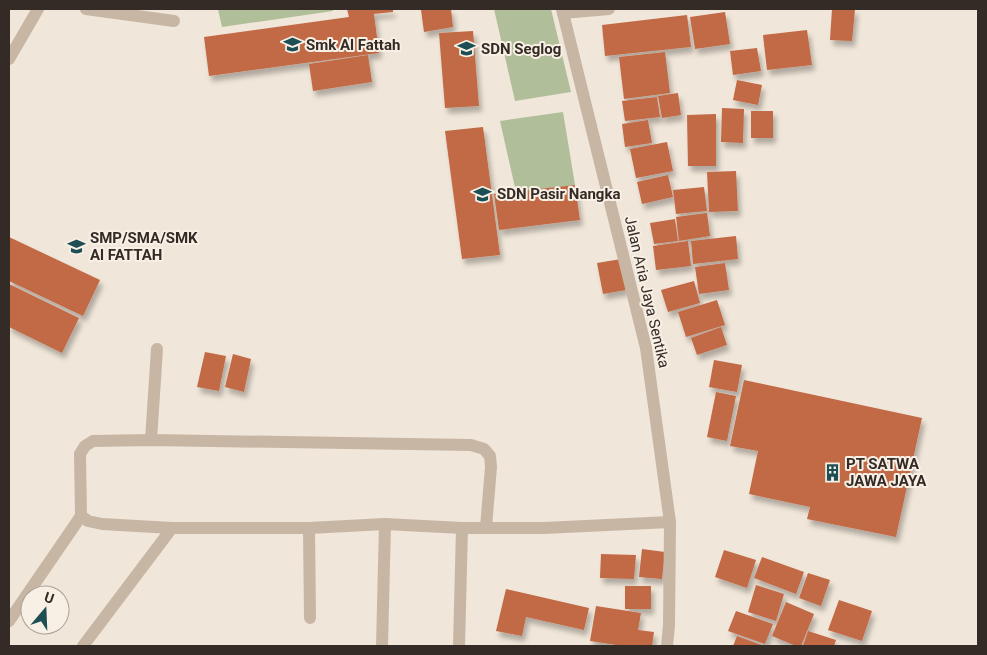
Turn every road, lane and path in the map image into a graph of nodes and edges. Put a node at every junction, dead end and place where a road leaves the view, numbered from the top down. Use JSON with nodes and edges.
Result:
{"nodes":[{"id":1,"x":38,"y":9,"type":"edge"},
{"id":2,"x":86,"y":9,"type":"edge"},
{"id":3,"x":609,"y":9,"type":"edge"},
{"id":4,"x":563,"y":11,"type":"edge"},
{"id":5,"x":174,"y":21,"type":"dead end"},
{"id":6,"x":9,"y":59,"type":"edge"},
{"id":7,"x":157,"y":349,"type":"dead end"},
{"id":8,"x":150,"y":440,"type":"junction"},
{"id":9,"x":81,"y":516,"type":"junction"},
{"id":10,"x":670,"y":522,"type":"junction"},
{"id":11,"x":385,"y":524,"type":"junction"},
{"id":12,"x":172,"y":528,"type":"junction"},
{"id":13,"x":309,"y":528,"type":"junction"},
{"id":14,"x":462,"y":528,"type":"junction"},
{"id":15,"x":486,"y":528,"type":"junction"},
{"id":16,"x":310,"y":618,"type":"dead end"},
{"id":17,"x":9,"y":621,"type":"edge"},
{"id":18,"x":84,"y":646,"type":"edge"},
{"id":19,"x":382,"y":646,"type":"edge"},
{"id":20,"x":459,"y":646,"type":"edge"},
{"id":21,"x":667,"y":646,"type":"edge"}],
"edges":[{"from":1,"to":6,"type":"street"},
{"from":2,"to":5,"type":"street"},
{"from":3,"to":4,"type":"street"},
{"from":4,"to":10,"type":"street","name":"Jalan Aria Jaya Sentika"},
{"from":7,"to":8,"type":"street"},
{"from":8,"to":9,"type":"street"},
{"from":8,"to":15,"type":"street"},
{"from":9,"to":12,"type":"street"},
{"from":9,"to":17,"type":"street"},
{"from":10,"to":15,"type":"street"},
{"from":10,"to":21,"type":"street","name":"Jalan Aria Jaya Sentika"},
{"from":11,"to":13,"type":"street"},
{"from":11,"to":14,"type":"street"},
{"from":11,"to":19,"type":"street"},
{"from":12,"to":13,"type":"street"},
{"from":12,"to":18,"type":"street"},
{"from":13,"to":16,"type":"street"},
{"from":14,"to":15,"type":"street"},
{"from":14,"to":20,"type":"street"}]}
